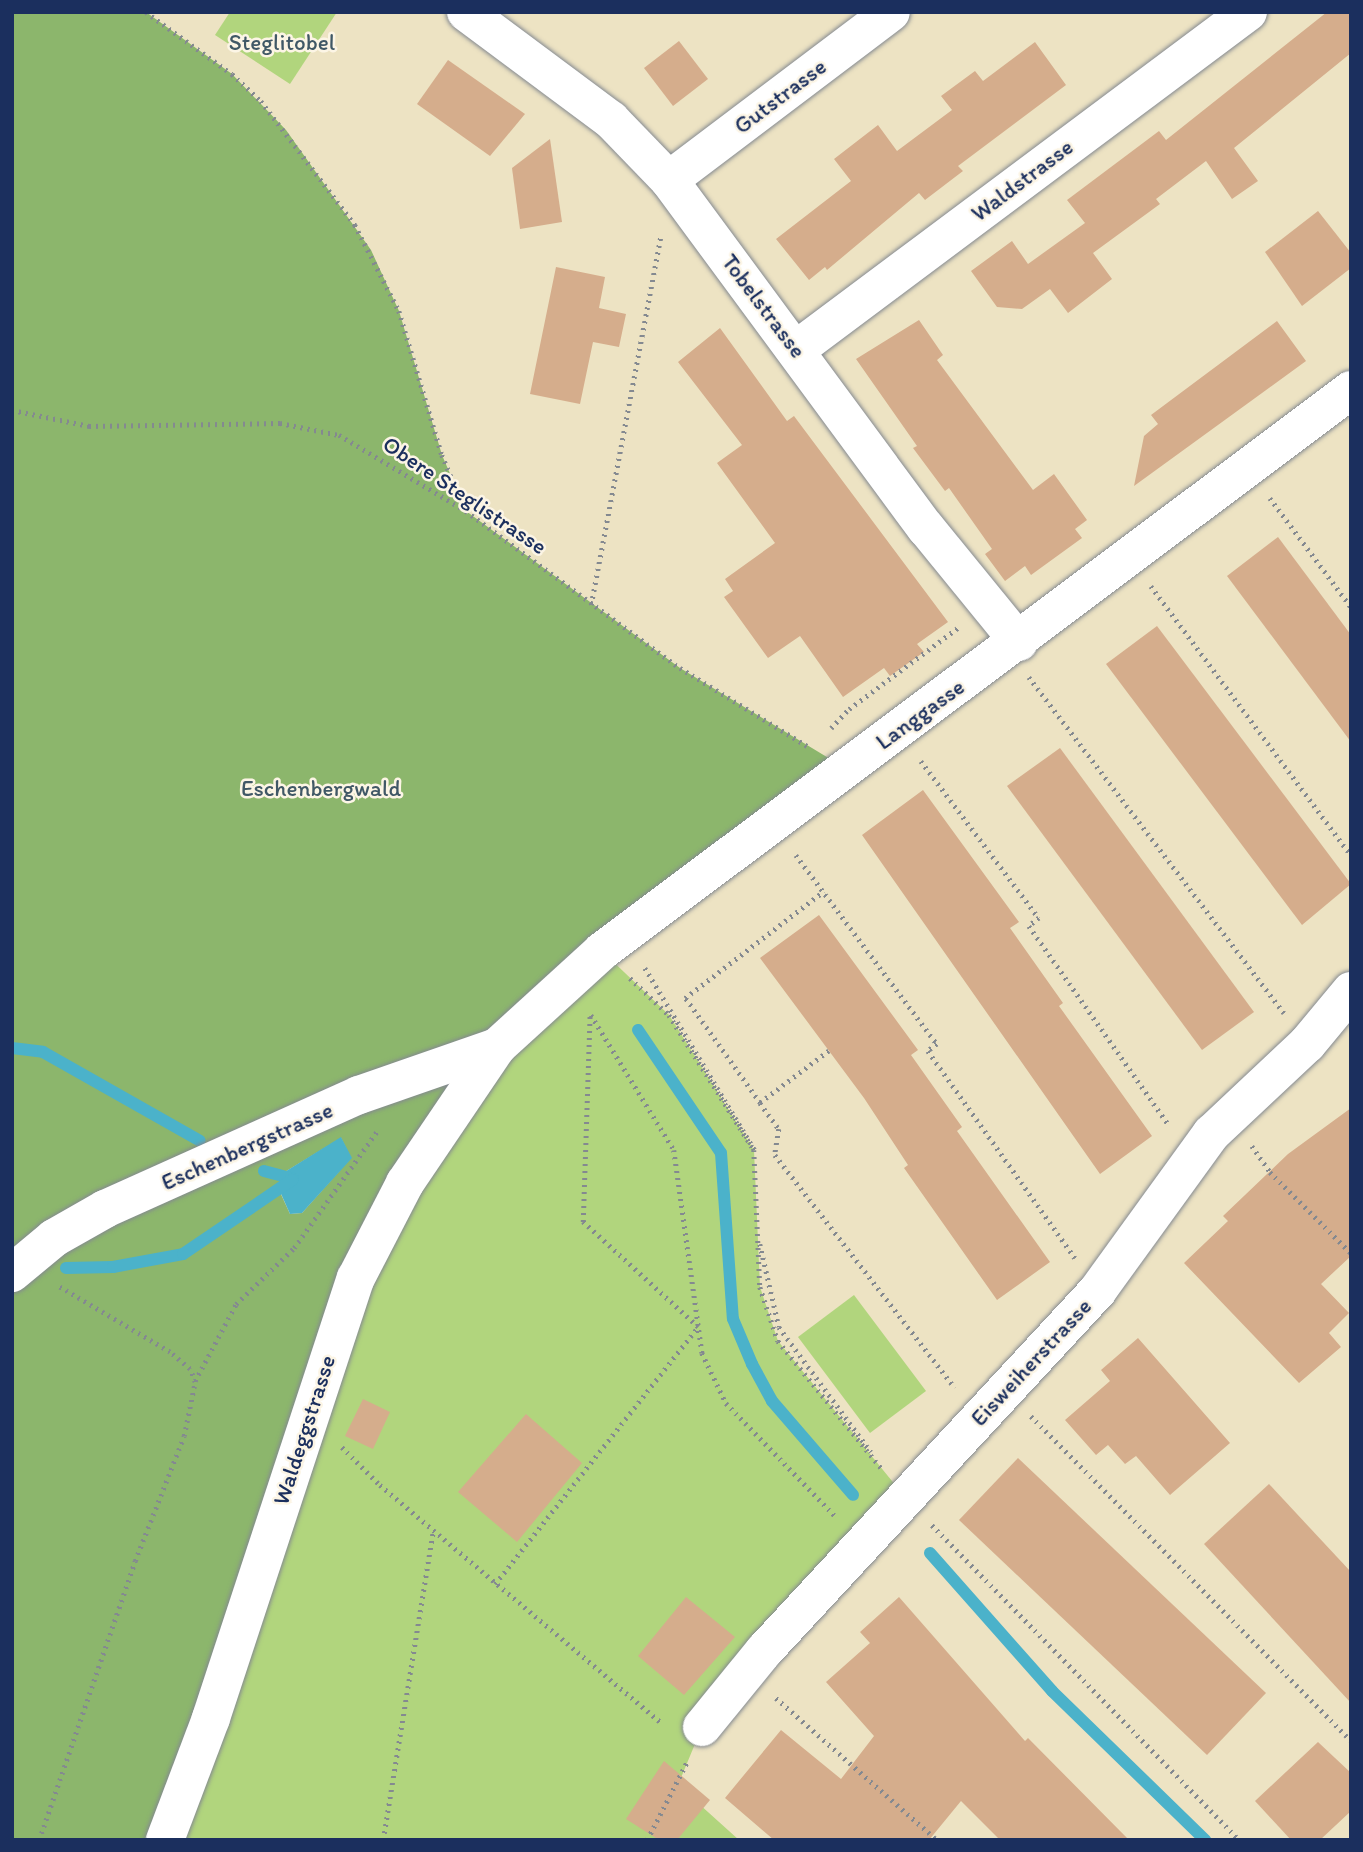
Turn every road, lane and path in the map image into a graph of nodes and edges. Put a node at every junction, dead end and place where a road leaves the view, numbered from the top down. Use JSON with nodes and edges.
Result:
{"nodes":[{"id":1,"x":146,"y":12,"type":"edge"},
{"id":2,"x":466,"y":12,"type":"edge"},
{"id":3,"x":891,"y":12,"type":"edge"},
{"id":4,"x":1248,"y":12,"type":"edge"},
{"id":5,"x":670,"y":180,"type":"junction"},
{"id":6,"x":797,"y":349,"type":"junction"},
{"id":7,"x":1351,"y":390,"type":"edge"},
{"id":8,"x":12,"y":410,"type":"edge"},
{"id":9,"x":1268,"y":495,"type":"dead end"},
{"id":10,"x":466,"y":511,"type":"junction"},
{"id":11,"x":1148,"y":583,"type":"dead end"},
{"id":12,"x":591,"y":605,"type":"junction"},
{"id":13,"x":989,"y":605,"type":"junction"},
{"id":14,"x":1351,"y":607,"type":"edge"},
{"id":15,"x":1023,"y":658,"type":"junction"},
{"id":16,"x":919,"y":757,"type":"dead end"},
{"id":17,"x":793,"y":851,"type":"dead end"},
{"id":18,"x":1351,"y":855,"type":"edge"},
{"id":19,"x":824,"y":891,"type":"junction"},
{"id":20,"x":620,"y":954,"type":"junction"},
{"id":21,"x":1351,"y":991,"type":"edge"},
{"id":22,"x":1307,"y":1044,"type":"junction"},
{"id":23,"x":498,"y":1047,"type":"junction"},
{"id":24,"x":829,"y":1051,"type":"dead end"},
{"id":25,"x":760,"y":1102,"type":"junction"},
{"id":26,"x":1229,"y":1114,"type":"junction"},
{"id":27,"x":382,"y":1125,"type":"dead end"},
{"id":28,"x":1192,"y":1157,"type":"junction"},
{"id":29,"x":1351,"y":1253,"type":"edge"},
{"id":30,"x":19,"y":1267,"type":"edge"},
{"id":31,"x":1098,"y":1290,"type":"junction"},
{"id":32,"x":698,"y":1327,"type":"junction"},
{"id":33,"x":195,"y":1382,"type":"junction"},
{"id":34,"x":1006,"y":1391,"type":"junction"},
{"id":35,"x":309,"y":1413,"type":"junction"},
{"id":36,"x":979,"y":1419,"type":"junction"},
{"id":37,"x":905,"y":1497,"type":"junction"},
{"id":38,"x":433,"y":1531,"type":"junction"},
{"id":39,"x":861,"y":1544,"type":"junction"},
{"id":40,"x":495,"y":1584,"type":"junction"},
{"id":41,"x":746,"y":1672,"type":"junction"},
{"id":42,"x":697,"y":1738,"type":"junction"},
{"id":43,"x":1351,"y":1740,"type":"edge"},
{"id":44,"x":39,"y":1840,"type":"edge"},
{"id":45,"x":165,"y":1840,"type":"edge"},
{"id":46,"x":383,"y":1840,"type":"edge"},
{"id":47,"x":647,"y":1840,"type":"edge"},
{"id":48,"x":937,"y":1840,"type":"edge"},
{"id":49,"x":1239,"y":1840,"type":"edge"}],
"edges":[{"from":1,"to":10,"type":"path"},
{"from":2,"to":5,"type":"street","name":"Tobelstrasse"},
{"from":3,"to":5,"type":"street","name":"Gutstrasse"},
{"from":4,"to":6,"type":"street","name":"Waldstrasse"},
{"from":5,"to":6,"type":"street","name":"Tobelstrasse"},
{"from":5,"to":12,"type":"path"},
{"from":6,"to":13,"type":"street","name":"Tobelstrasse"},
{"from":7,"to":15,"type":"street","name":"Langgasse"},
{"from":8,"to":10,"type":"path","name":"Obere Steglistrasse"},
{"from":9,"to":14,"type":"path"},
{"from":10,"to":12,"type":"path","name":"Obere Steglistrasse"},
{"from":11,"to":18,"type":"path"},
{"from":12,"to":13,"type":"path","name":"Obere Steglistrasse"},
{"from":13,"to":15,"type":"street","name":"Tobelstrasse"},
{"from":15,"to":20,"type":"street","name":"Langgasse"},
{"from":15,"to":22,"type":"path"},
{"from":16,"to":28,"type":"path"},
{"from":17,"to":19,"type":"path"},
{"from":19,"to":25,"type":"path"},
{"from":19,"to":31,"type":"path"},
{"from":20,"to":23,"type":"street","name":"Langgasse"},
{"from":20,"to":37,"type":"path"},
{"from":20,"to":37,"type":"path"},
{"from":21,"to":22,"type":"street","name":"Eisweiherstrasse"},
{"from":22,"to":26,"type":"street","name":"Eisweiherstrasse"},
{"from":23,"to":30,"type":"street","name":"Eschenbergstrasse"},
{"from":23,"to":35,"type":"street","name":"Waldeggstrasse"},
{"from":24,"to":25,"type":"path"},
{"from":25,"to":36,"type":"path"},
{"from":26,"to":28,"type":"street","name":"Eisweiherstrasse"},
{"from":26,"to":29,"type":"path"},
{"from":27,"to":33,"type":"path"},
{"from":28,"to":31,"type":"street","name":"Eisweiherstrasse"},
{"from":30,"to":33,"type":"path"},
{"from":31,"to":34,"type":"street","name":"Eisweiherstrasse"},
{"from":32,"to":32,"type":"path"},
{"from":32,"to":39,"type":"path"},
{"from":32,"to":40,"type":"path"},
{"from":33,"to":44,"type":"path"},
{"from":34,"to":36,"type":"street","name":"Eisweiherstrasse"},
{"from":34,"to":43,"type":"path"},
{"from":35,"to":38,"type":"path"},
{"from":35,"to":45,"type":"street","name":"Waldeggstrasse"},
{"from":36,"to":37,"type":"street","name":"Eisweiherstrasse"},
{"from":37,"to":39,"type":"street","name":"Eisweiherstrasse"},
{"from":37,"to":49,"type":"path"},
{"from":38,"to":40,"type":"path"},
{"from":38,"to":46,"type":"path"},
{"from":39,"to":41,"type":"street","name":"Eisweiherstrasse"},
{"from":40,"to":42,"type":"path"},
{"from":41,"to":42,"type":"street","name":"Eisweiherstrasse"},
{"from":41,"to":48,"type":"path"},
{"from":42,"to":47,"type":"path"}]}
